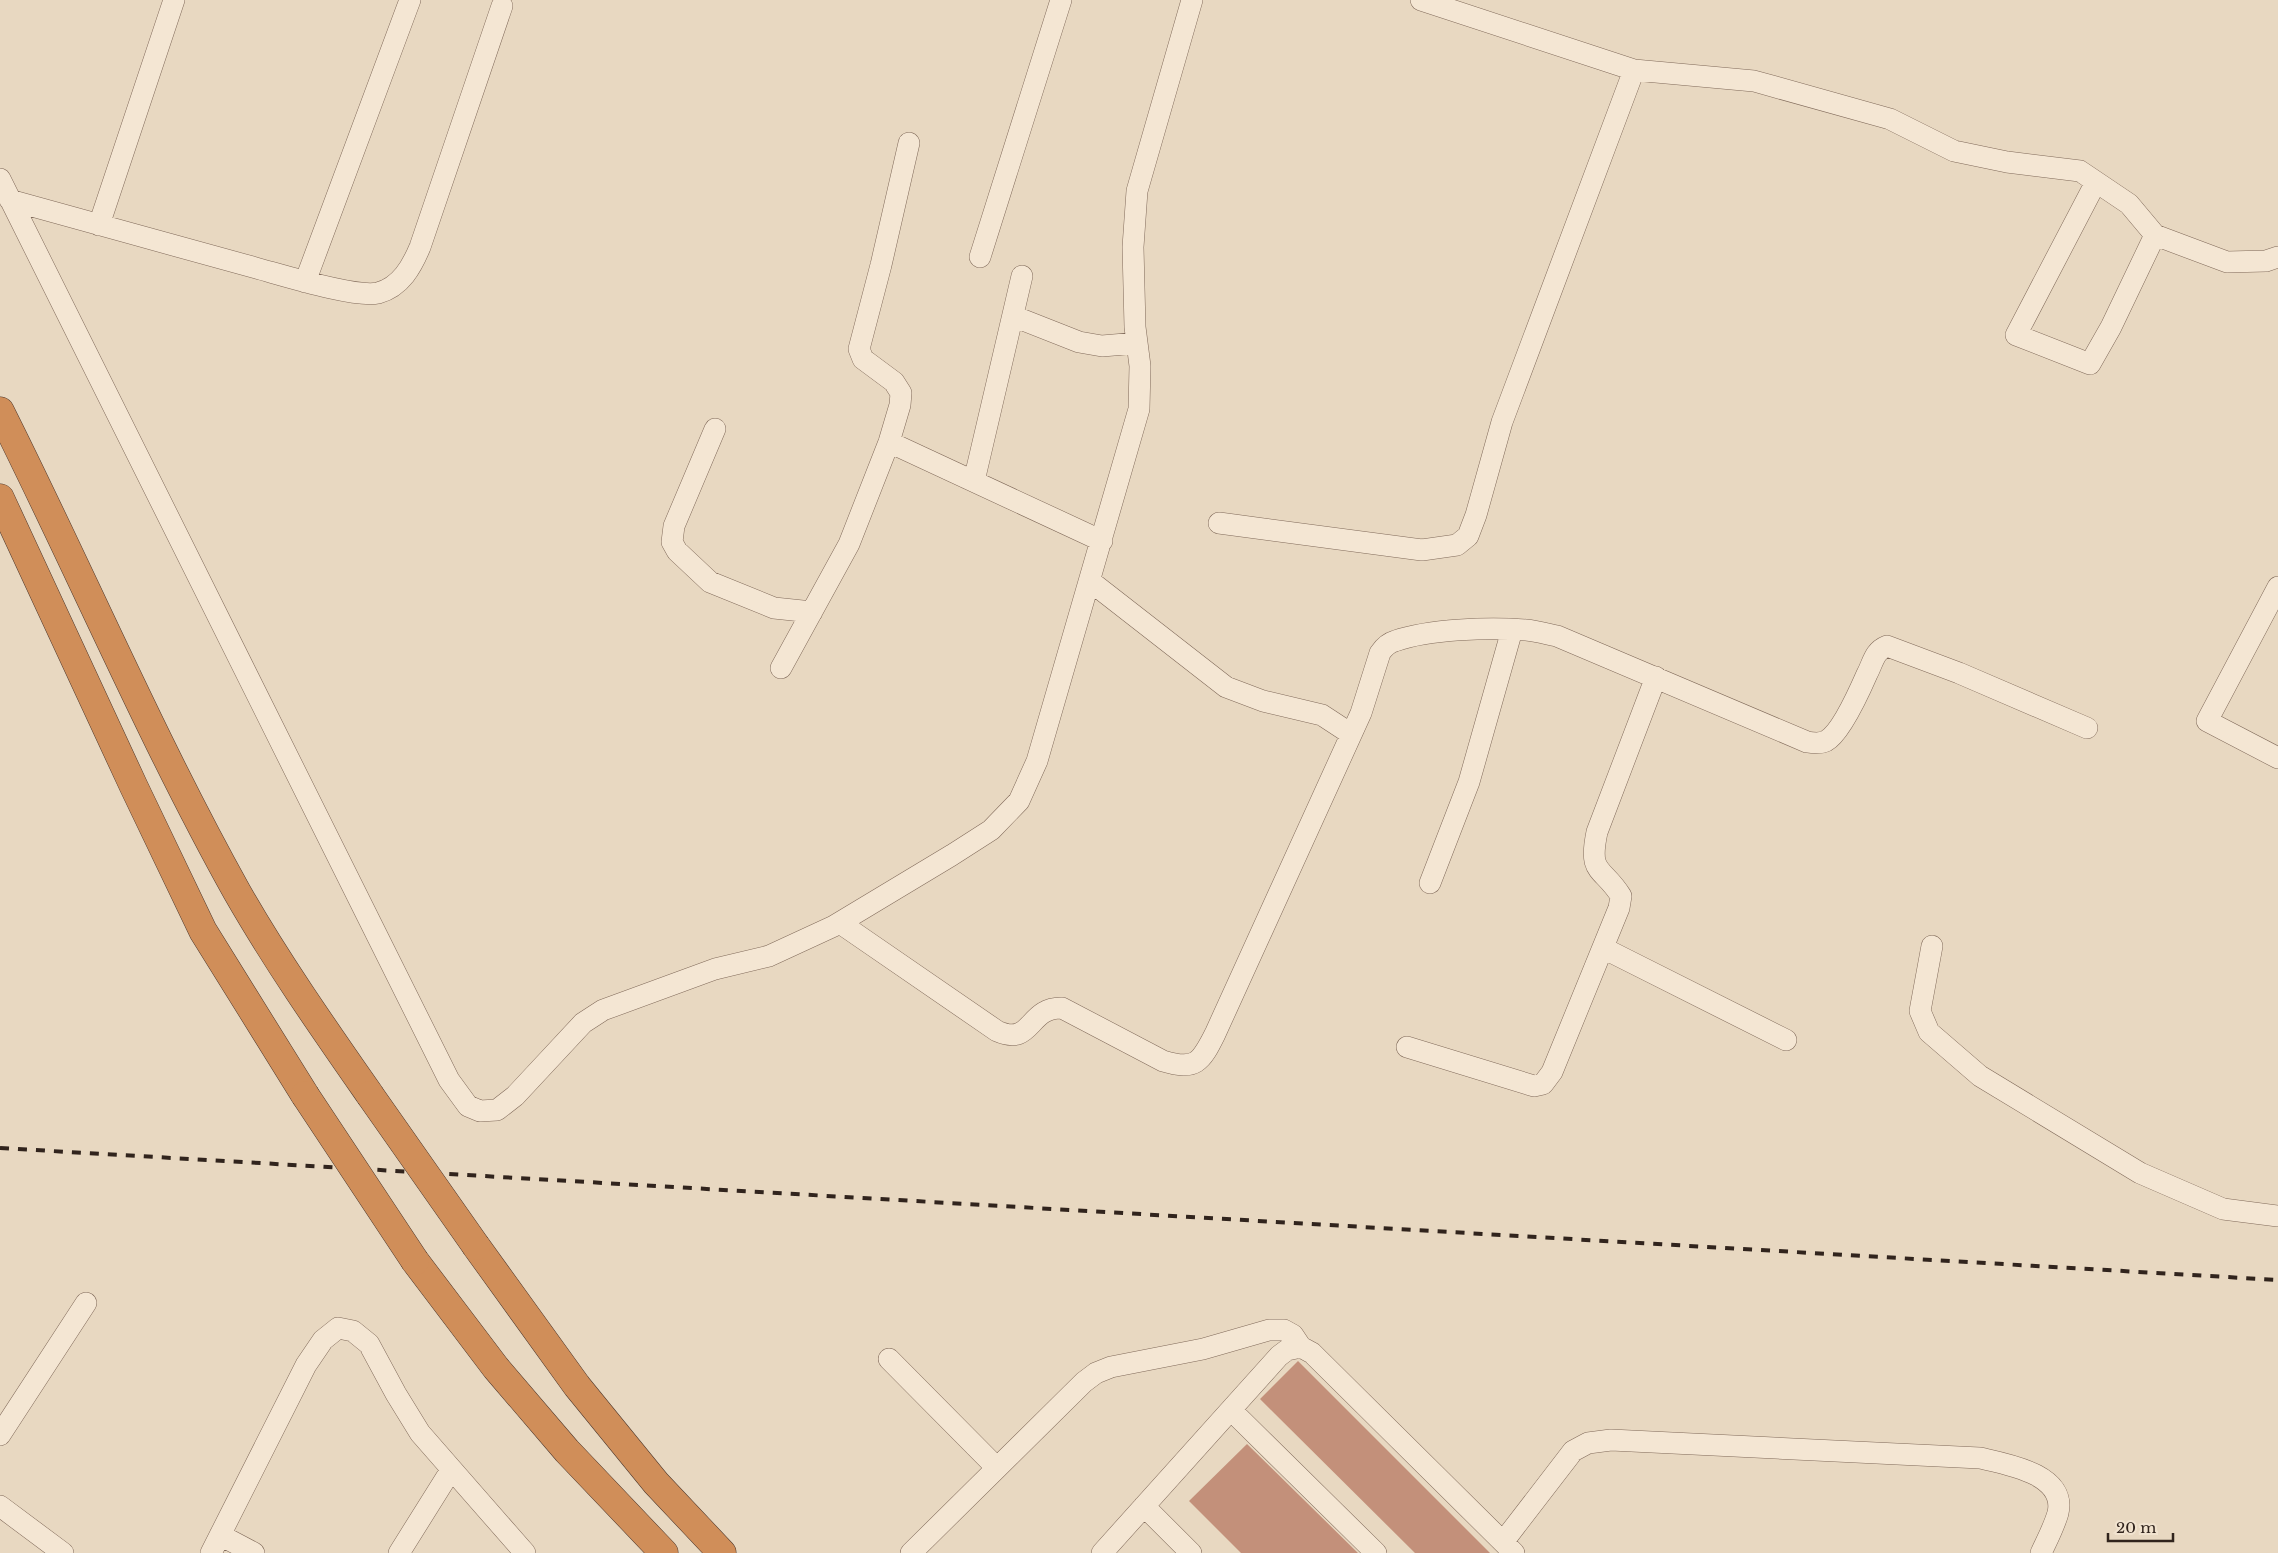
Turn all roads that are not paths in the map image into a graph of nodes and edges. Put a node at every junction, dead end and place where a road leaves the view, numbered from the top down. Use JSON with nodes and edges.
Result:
{"nodes":[{"id":1,"x":174,"y":0,"type":"edge"},
{"id":2,"x":410,"y":0,"type":"edge"},
{"id":3,"x":1061,"y":0,"type":"edge"},
{"id":4,"x":1192,"y":0,"type":"edge"},
{"id":5,"x":1421,"y":0,"type":"edge"},
{"id":6,"x":502,"y":6,"type":"dead end"},
{"id":7,"x":1634,"y":70,"type":"junction"},
{"id":8,"x":909,"y":143,"type":"dead end"},
{"id":9,"x":0,"y":179,"type":"edge"},
{"id":10,"x":2096,"y":182,"type":"junction"},
{"id":11,"x":10,"y":200,"type":"junction"},
{"id":12,"x":99,"y":224,"type":"junction"},
{"id":13,"x":2155,"y":235,"type":"junction"},
{"id":14,"x":980,"y":257,"type":"dead end"},
{"id":15,"x":2278,"y":257,"type":"edge"},
{"id":16,"x":1022,"y":276,"type":"dead end"},
{"id":17,"x":305,"y":282,"type":"junction"},
{"id":18,"x":1013,"y":316,"type":"junction"},
{"id":19,"x":1137,"y":343,"type":"junction"},
{"id":20,"x":0,"y":410,"type":"edge"},
{"id":21,"x":715,"y":429,"type":"dead end"},
{"id":22,"x":889,"y":442,"type":"junction"},
{"id":23,"x":974,"y":481,"type":"junction"},
{"id":24,"x":0,"y":498,"type":"edge"},
{"id":25,"x":1219,"y":523,"type":"dead end"},
{"id":26,"x":1102,"y":541,"type":"junction"},
{"id":27,"x":1090,"y":580,"type":"junction"},
{"id":28,"x":2278,"y":587,"type":"edge"},
{"id":29,"x":812,"y":612,"type":"junction"},
{"id":30,"x":1512,"y":630,"type":"junction"},
{"id":31,"x":781,"y":668,"type":"dead end"},
{"id":32,"x":1656,"y":677,"type":"junction"},
{"id":33,"x":2087,"y":728,"type":"dead end"},
{"id":34,"x":1351,"y":734,"type":"junction"},
{"id":35,"x":2278,"y":758,"type":"edge"},
{"id":36,"x":1430,"y":883,"type":"dead end"},
{"id":37,"x":840,"y":923,"type":"junction"},
{"id":38,"x":1932,"y":946,"type":"dead end"},
{"id":39,"x":1603,"y":948,"type":"junction"},
{"id":40,"x":1786,"y":1040,"type":"dead end"},
{"id":41,"x":1406,"y":1047,"type":"dead end"},
{"id":42,"x":2278,"y":1216,"type":"edge"},
{"id":43,"x":86,"y":1304,"type":"dead end"},
{"id":44,"x":1301,"y":1347,"type":"junction"},
{"id":45,"x":889,"y":1359,"type":"dead end"},
{"id":46,"x":1231,"y":1410,"type":"junction"},
{"id":47,"x":0,"y":1435,"type":"edge"},
{"id":48,"x":997,"y":1468,"type":"junction"},
{"id":49,"x":451,"y":1470,"type":"junction"},
{"id":50,"x":0,"y":1506,"type":"edge"},
{"id":51,"x":1144,"y":1506,"type":"junction"},
{"id":52,"x":216,"y":1544,"type":"edge"},
{"id":53,"x":1509,"y":1548,"type":"edge"},
{"id":54,"x":63,"y":1553,"type":"edge"},
{"id":55,"x":254,"y":1553,"type":"edge"},
{"id":56,"x":399,"y":1553,"type":"edge"},
{"id":57,"x":526,"y":1553,"type":"edge"},
{"id":58,"x":664,"y":1553,"type":"edge"},
{"id":59,"x":722,"y":1553,"type":"edge"},
{"id":60,"x":910,"y":1553,"type":"edge"},
{"id":61,"x":1102,"y":1553,"type":"edge"},
{"id":62,"x":1192,"y":1553,"type":"edge"},
{"id":63,"x":1376,"y":1553,"type":"edge"},
{"id":64,"x":2041,"y":1553,"type":"edge"}],
"edges":[{"from":1,"to":12,"type":"street"},
{"from":2,"to":17,"type":"street"},
{"from":3,"to":14,"type":"street"},
{"from":4,"to":19,"type":"street"},
{"from":5,"to":7,"type":"street"},
{"from":6,"to":17,"type":"street"},
{"from":7,"to":10,"type":"street"},
{"from":7,"to":25,"type":"street"},
{"from":8,"to":22,"type":"street"},
{"from":9,"to":11,"type":"street"},
{"from":10,"to":13,"type":"street"},
{"from":10,"to":13,"type":"street"},
{"from":11,"to":12,"type":"street"},
{"from":11,"to":37,"type":"street"},
{"from":12,"to":17,"type":"street"},
{"from":13,"to":15,"type":"street"},
{"from":16,"to":18,"type":"street"},
{"from":18,"to":19,"type":"street"},
{"from":18,"to":23,"type":"street"},
{"from":19,"to":26,"type":"street"},
{"from":20,"to":59,"type":"highway","bridge":true},
{"from":21,"to":29,"type":"street"},
{"from":22,"to":23,"type":"street"},
{"from":22,"to":29,"type":"street"},
{"from":23,"to":26,"type":"street"},
{"from":24,"to":58,"type":"highway","bridge":true},
{"from":26,"to":27,"type":"street"},
{"from":27,"to":34,"type":"street"},
{"from":27,"to":37,"type":"street"},
{"from":28,"to":35,"type":"street"},
{"from":29,"to":31,"type":"street"},
{"from":30,"to":32,"type":"street"},
{"from":30,"to":34,"type":"street"},
{"from":30,"to":36,"type":"street"},
{"from":32,"to":33,"type":"street"},
{"from":32,"to":39,"type":"street"},
{"from":34,"to":37,"type":"street"},
{"from":38,"to":42,"type":"street"},
{"from":39,"to":40,"type":"street"},
{"from":39,"to":41,"type":"street"},
{"from":43,"to":47,"type":"street"},
{"from":44,"to":46,"type":"street"},
{"from":44,"to":48,"type":"street"},
{"from":44,"to":53,"type":"street"},
{"from":45,"to":48,"type":"street"},
{"from":46,"to":51,"type":"street"},
{"from":46,"to":63,"type":"street"},
{"from":48,"to":60,"type":"street"},
{"from":49,"to":52,"type":"street"},
{"from":49,"to":56,"type":"street"},
{"from":49,"to":57,"type":"street"},
{"from":50,"to":54,"type":"street"},
{"from":51,"to":61,"type":"street"},
{"from":51,"to":62,"type":"street"},
{"from":52,"to":55,"type":"street"},
{"from":53,"to":64,"type":"street"}]}
